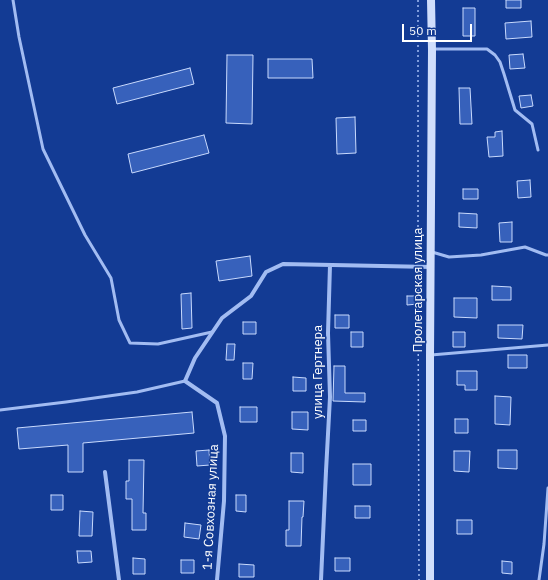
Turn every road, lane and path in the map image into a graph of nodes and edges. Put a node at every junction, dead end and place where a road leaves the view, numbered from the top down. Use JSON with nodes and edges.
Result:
{"nodes":[{"id":1,"x":13,"y":0,"type":"edge"},
{"id":2,"x":418,"y":0,"type":"edge"},
{"id":3,"x":431,"y":0,"type":"edge"},
{"id":4,"x":432,"y":50,"type":"junction"},
{"id":5,"x":538,"y":150,"type":"dead end"},
{"id":6,"x":431,"y":252,"type":"junction"},
{"id":7,"x":548,"y":255,"type":"edge"},
{"id":8,"x":330,"y":265,"type":"junction"},
{"id":9,"x":418,"y":267,"type":"junction"},
{"id":10,"x":431,"y":267,"type":"junction"},
{"id":11,"x":212,"y":332,"type":"junction"},
{"id":12,"x":548,"y":345,"type":"edge"},
{"id":13,"x":430,"y":355,"type":"junction"},
{"id":14,"x":186,"y":381,"type":"junction"},
{"id":15,"x":0,"y":410,"type":"edge"},
{"id":16,"x":105,"y":472,"type":"dead end"},
{"id":17,"x":548,"y":488,"type":"edge"},
{"id":18,"x":119,"y":580,"type":"edge"},
{"id":19,"x":217,"y":580,"type":"edge"},
{"id":20,"x":321,"y":580,"type":"edge"},
{"id":21,"x":419,"y":580,"type":"edge"},
{"id":22,"x":430,"y":580,"type":"edge"},
{"id":23,"x":539,"y":580,"type":"edge"}],
"edges":[{"from":1,"to":11,"type":"lane"},
{"from":2,"to":9,"type":"path"},
{"from":3,"to":4,"type":"main road","name":"Пролетарская улица"},
{"from":4,"to":5,"type":"lane"},
{"from":4,"to":6,"type":"main road","name":"Пролетарская улица"},
{"from":6,"to":7,"type":"lane"},
{"from":6,"to":10,"type":"main road","name":"Пролетарская улица"},
{"from":8,"to":9,"type":"street"},
{"from":8,"to":11,"type":"street"},
{"from":8,"to":20,"type":"street","name":"улица Гертнера"},
{"from":9,"to":10,"type":"street"},
{"from":9,"to":21,"type":"path"},
{"from":10,"to":13,"type":"main road","name":"Пролетарская улица"},
{"from":11,"to":14,"type":"street"},
{"from":12,"to":13,"type":"lane"},
{"from":13,"to":22,"type":"main road","name":"Пролетарская улица"},
{"from":14,"to":15,"type":"lane"},
{"from":14,"to":19,"type":"street","name":"1-я Совхозная улица"},
{"from":16,"to":18,"type":"street"},
{"from":17,"to":23,"type":"lane"}]}
